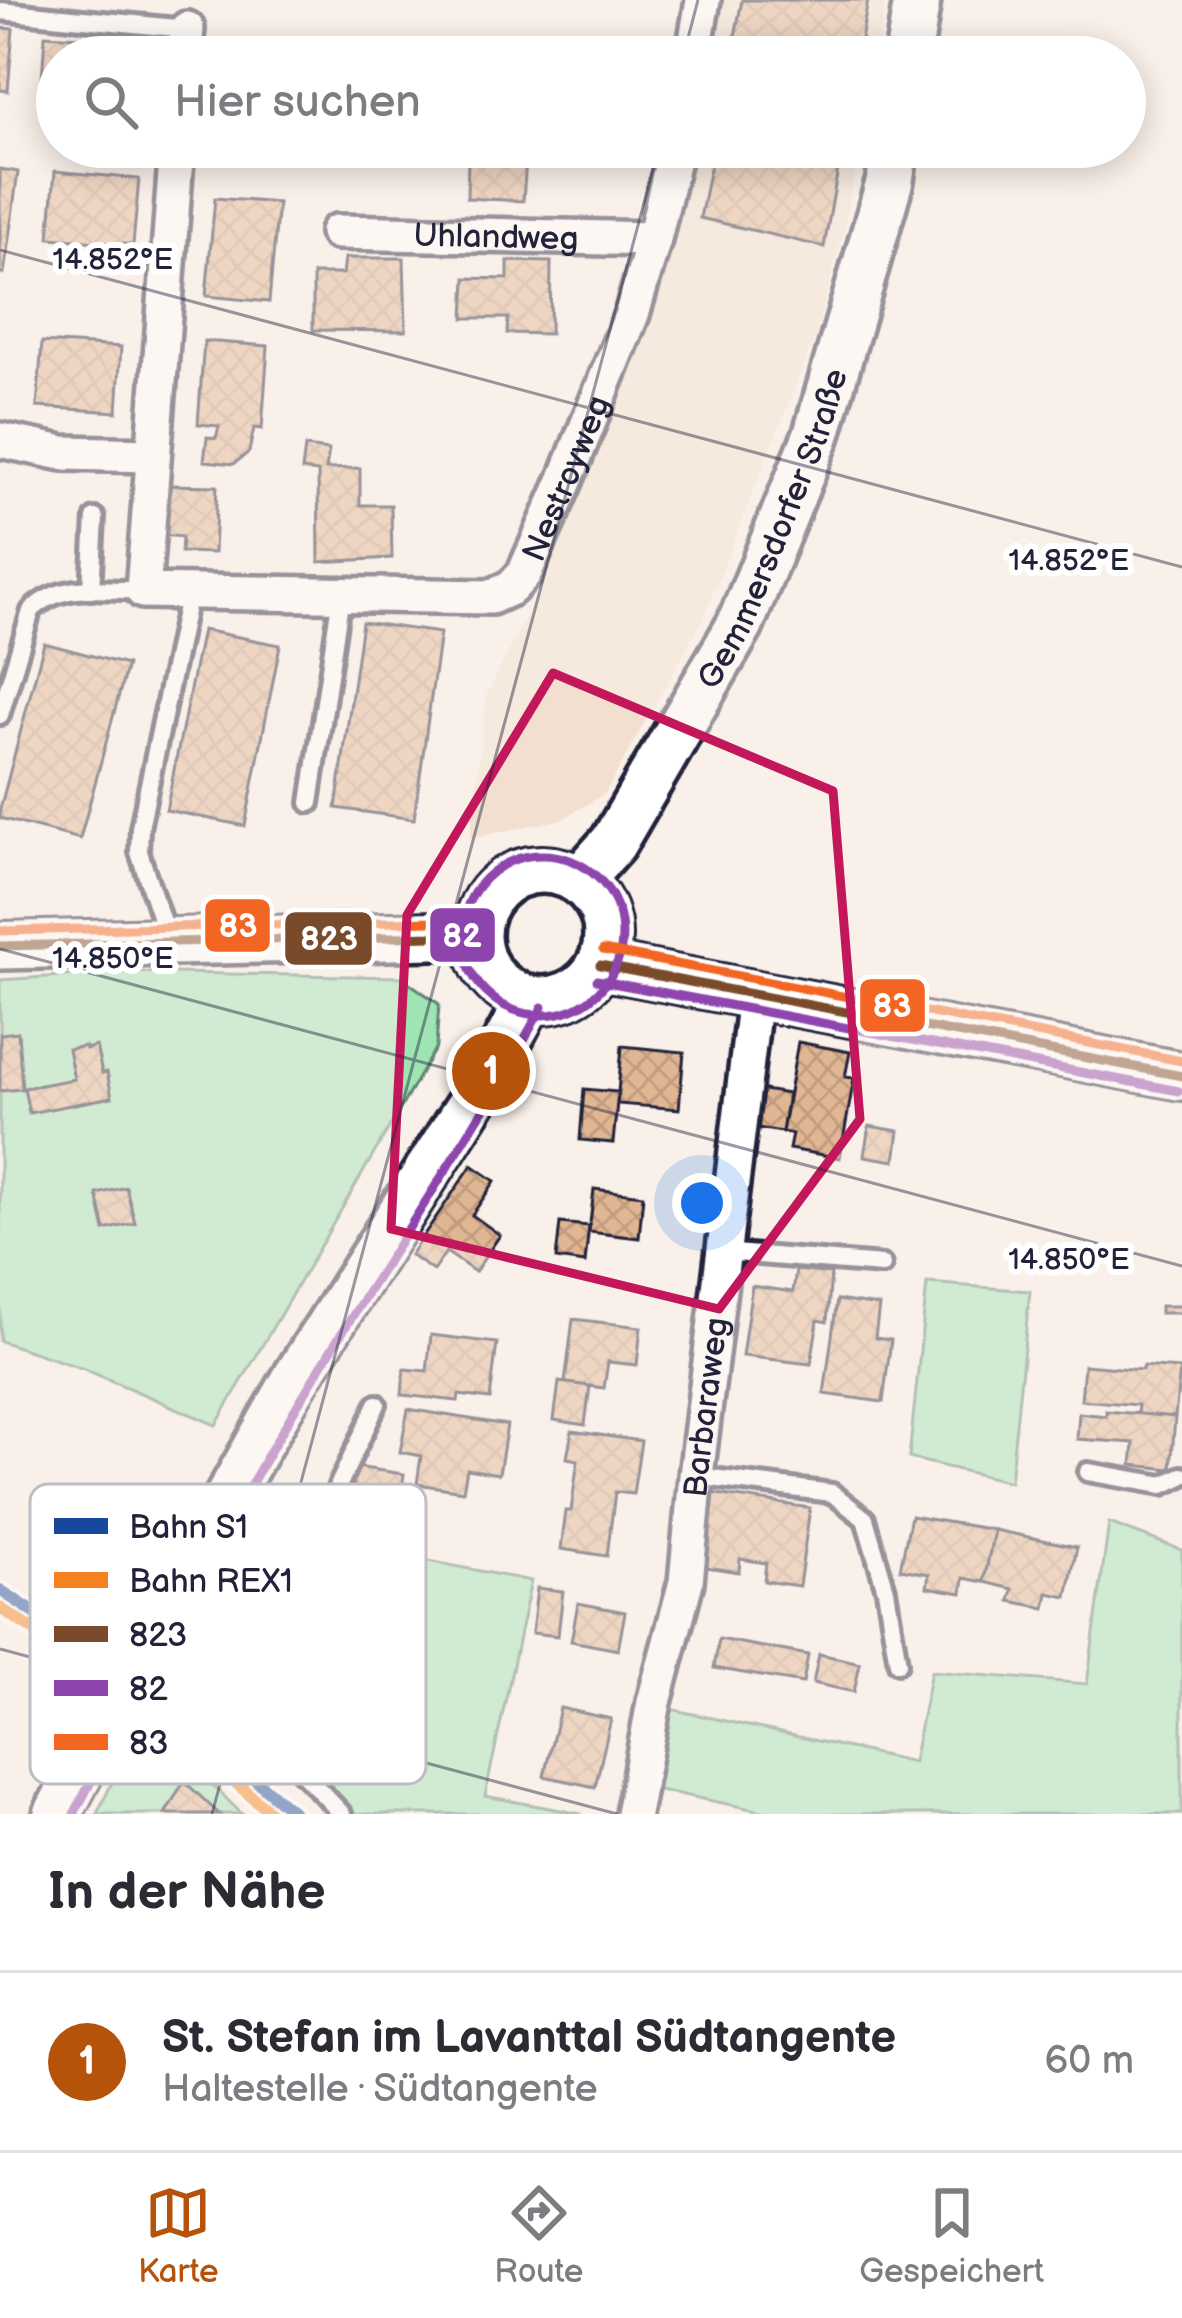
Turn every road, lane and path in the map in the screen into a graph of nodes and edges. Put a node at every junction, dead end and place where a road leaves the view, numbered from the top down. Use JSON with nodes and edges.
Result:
{"nodes":[{"id":1,"x":703,"y":0,"type":"edge"},
{"id":2,"x":916,"y":0,"type":"edge"},
{"id":3,"x":0,"y":11,"type":"edge"},
{"id":4,"x":145,"y":36,"type":"edge"},
{"id":5,"x":697,"y":36,"type":"edge"},
{"id":6,"x":911,"y":36,"type":"edge"},
{"id":7,"x":175,"y":168,"type":"edge"},
{"id":8,"x":671,"y":168,"type":"edge"},
{"id":9,"x":892,"y":168,"type":"edge"},
{"id":10,"x":337,"y":232,"type":"dead end"},
{"id":11,"x":654,"y":238,"type":"junction"},
{"id":12,"x":0,"y":440,"type":"edge"},
{"id":13,"x":154,"y":455,"type":"junction"},
{"id":14,"x":95,"y":518,"type":"dead end"},
{"id":15,"x":91,"y":590,"type":"junction"},
{"id":16,"x":143,"y":591,"type":"junction"},
{"id":17,"x":189,"y":592,"type":"junction"},
{"id":18,"x":340,"y":595,"type":"junction"},
{"id":19,"x":0,"y":715,"type":"edge"},
{"id":20,"x":310,"y":803,"type":"dead end"},
{"id":21,"x":579,"y":881,"type":"junction"},
{"id":22,"x":477,"y":929,"type":"junction"},
{"id":23,"x":168,"y":941,"type":"junction"},
{"id":24,"x":0,"y":946,"type":"edge"},
{"id":25,"x":600,"y":965,"type":"junction"},
{"id":26,"x":755,"y":997,"type":"junction"},
{"id":27,"x":529,"y":1000,"type":"junction"},
{"id":28,"x":1182,"y":1076,"type":"edge"},
{"id":29,"x":723,"y":1252,"type":"junction"},
{"id":30,"x":882,"y":1265,"type":"dead end"},
{"id":31,"x":377,"y":1404,"type":"dead end"},
{"id":32,"x":1088,"y":1472,"type":"dead end"},
{"id":33,"x":696,"y":1477,"type":"junction"},
{"id":34,"x":1182,"y":1477,"type":"edge"},
{"id":35,"x":236,"y":1484,"type":"edge"},
{"id":36,"x":339,"y":1484,"type":"edge"},
{"id":37,"x":898,"y":1663,"type":"dead end"},
{"id":38,"x":73,"y":1784,"type":"edge"},
{"id":39,"x":313,"y":1784,"type":"edge"},
{"id":40,"x":57,"y":1814,"type":"edge"},
{"id":41,"x":342,"y":1814,"type":"edge"},
{"id":42,"x":633,"y":1814,"type":"edge"}],
"edges":[{"from":1,"to":5,"type":"street"},
{"from":2,"to":6,"type":"main road"},
{"from":3,"to":4,"type":"lane"},
{"from":7,"to":13,"type":"street"},
{"from":8,"to":11,"type":"street","name":"Nestroyweg"},
{"from":9,"to":21,"type":"main road","name":"Gemmersdorfer Straße"},
{"from":10,"to":11,"type":"street","name":"Uhlandweg"},
{"from":11,"to":18,"type":"street","name":"Nestroyweg"},
{"from":12,"to":13,"type":"street"},
{"from":13,"to":16,"type":"street"},
{"from":14,"to":15,"type":"lane"},
{"from":15,"to":16,"type":"lane"},
{"from":15,"to":19,"type":"lane"},
{"from":16,"to":17,"type":"street","name":"Nestroyweg"},
{"from":17,"to":18,"type":"street","name":"Nestroyweg"},
{"from":17,"to":23,"type":"lane"},
{"from":18,"to":20,"type":"lane"},
{"from":21,"to":22,"type":"main road"},
{"from":21,"to":25,"type":"main road"},
{"from":22,"to":23,"type":"main road"},
{"from":22,"to":27,"type":"main road"},
{"from":23,"to":24,"type":"main road"},
{"from":25,"to":26,"type":"main road"},
{"from":25,"to":27,"type":"main road"},
{"from":26,"to":28,"type":"main road"},
{"from":26,"to":29,"type":"street","name":"Barbaraweg"},
{"from":27,"to":35,"type":"main road"},
{"from":29,"to":30,"type":"lane"},
{"from":29,"to":33,"type":"street","name":"Barbaraweg"},
{"from":31,"to":36,"type":"lane"},
{"from":32,"to":34,"type":"lane"},
{"from":33,"to":37,"type":"lane"},
{"from":33,"to":42,"type":"street","name":"Barbaraweg"},
{"from":38,"to":40,"type":"main road"},
{"from":39,"to":41,"type":"lane"}]}
